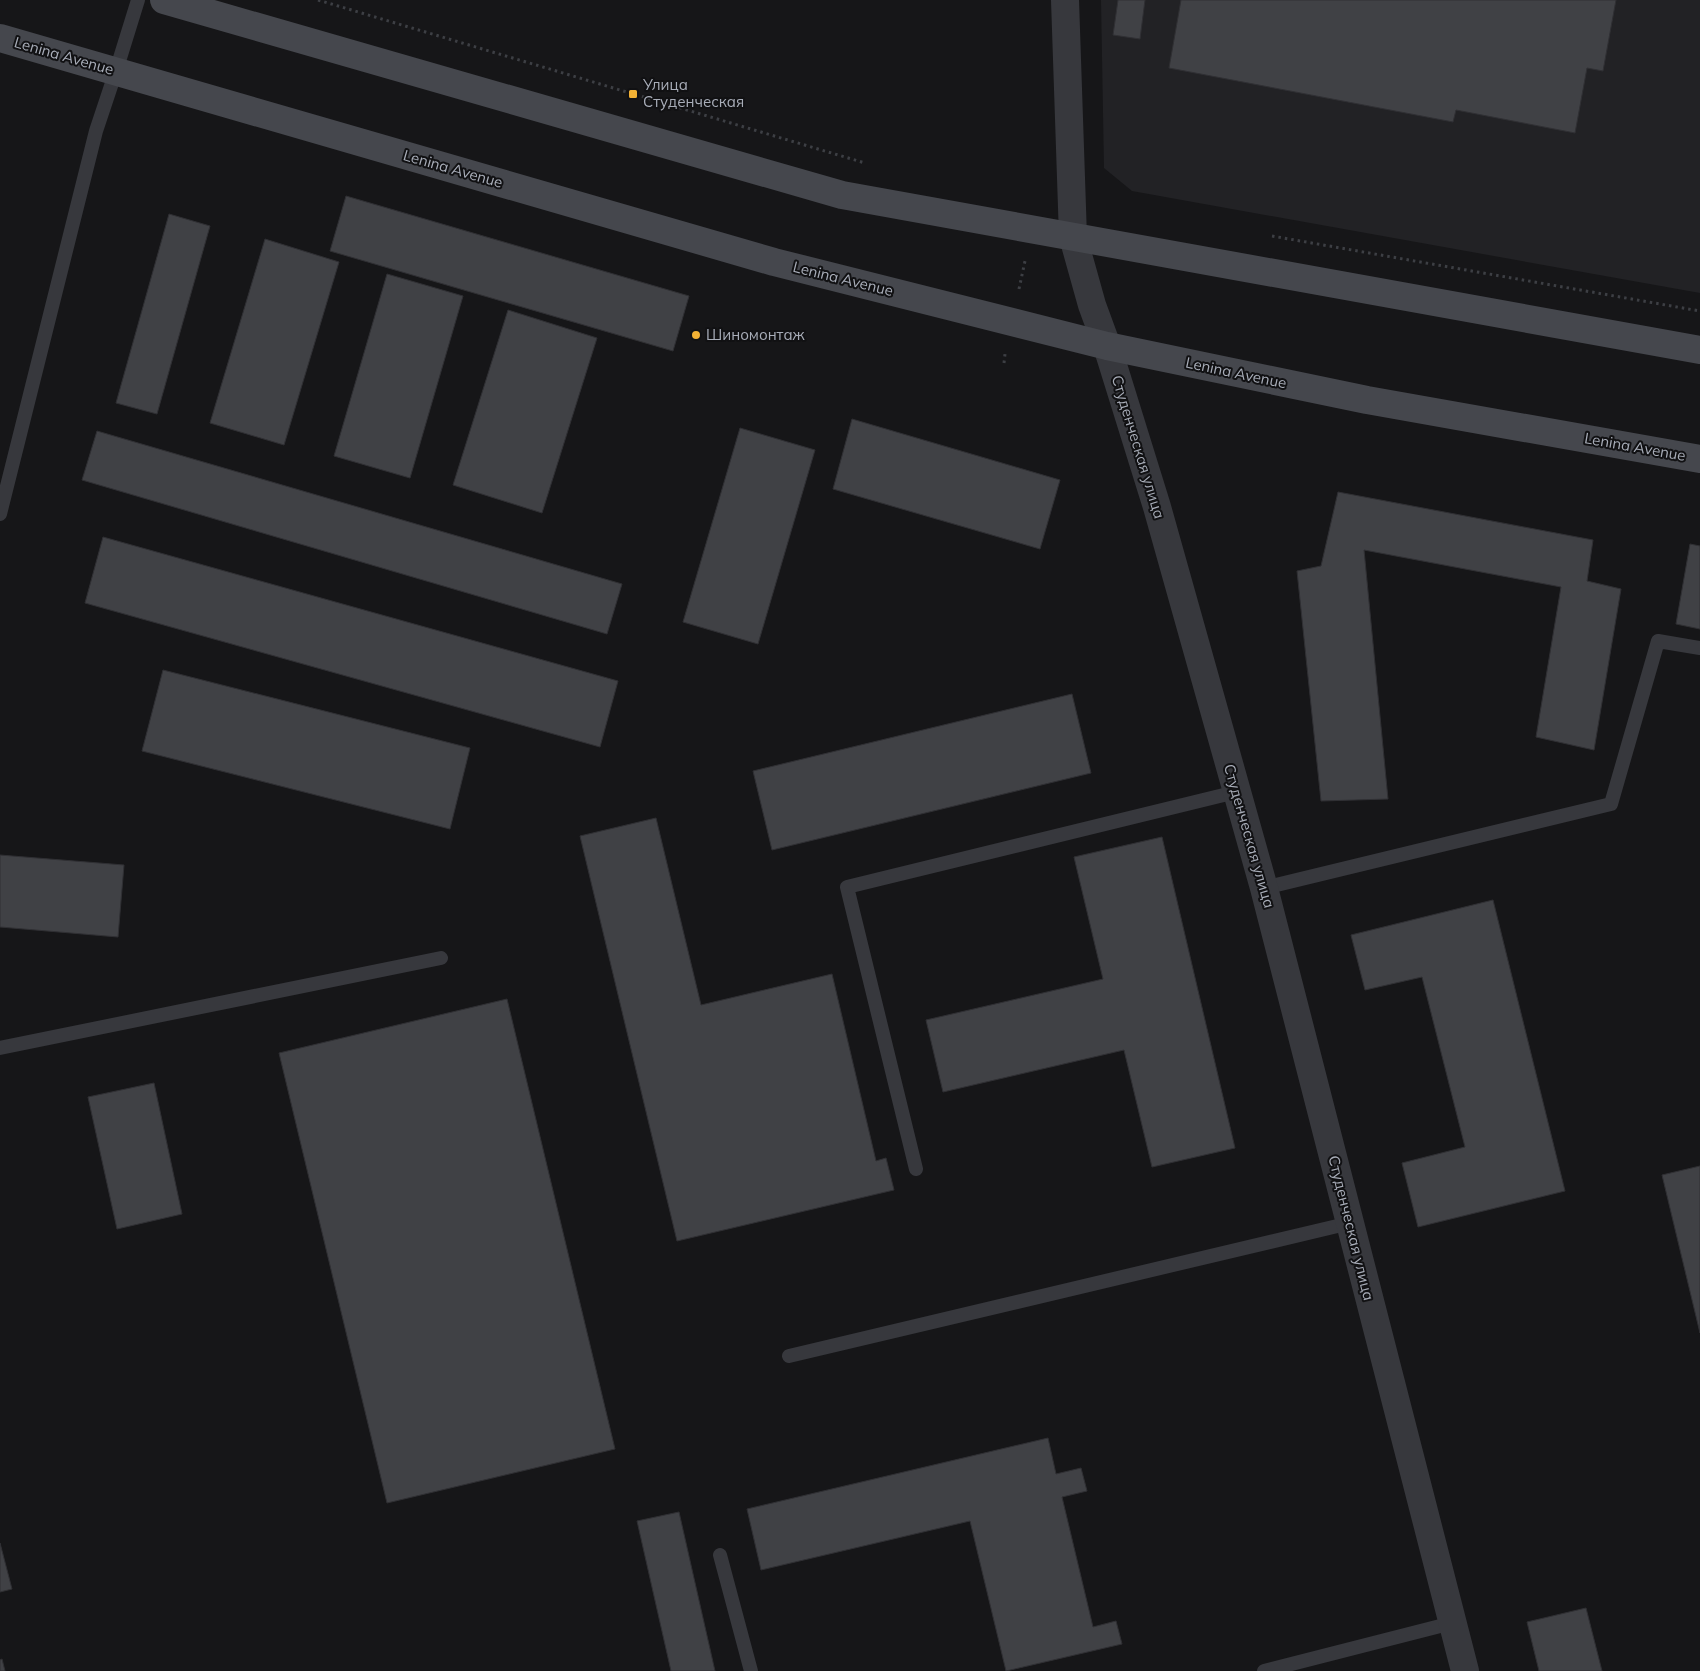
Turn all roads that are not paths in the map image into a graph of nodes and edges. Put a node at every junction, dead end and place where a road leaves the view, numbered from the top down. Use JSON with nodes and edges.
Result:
{"nodes":[{"id":1,"x":138,"y":0,"type":"edge"},
{"id":2,"x":164,"y":0,"type":"edge"},
{"id":3,"x":1065,"y":0,"type":"edge"},
{"id":4,"x":0,"y":38,"type":"edge"},
{"id":5,"x":116,"y":71,"type":"junction"},
{"id":6,"x":1072,"y":237,"type":"junction"},
{"id":7,"x":1106,"y":346,"type":"junction"},
{"id":8,"x":1700,"y":350,"type":"edge"},
{"id":9,"x":1700,"y":458,"type":"edge"},
{"id":10,"x":0,"y":514,"type":"edge"},
{"id":11,"x":1700,"y":648,"type":"edge"},
{"id":12,"x":1236,"y":792,"type":"junction"},
{"id":13,"x":1264,"y":888,"type":"junction"},
{"id":14,"x":441,"y":958,"type":"dead end"},
{"id":15,"x":0,"y":1048,"type":"edge"},
{"id":16,"x":916,"y":1169,"type":"dead end"},
{"id":17,"x":1350,"y":1223,"type":"junction"},
{"id":18,"x":789,"y":1356,"type":"dead end"},
{"id":19,"x":720,"y":1555,"type":"dead end"},
{"id":20,"x":1452,"y":1623,"type":"junction"},
{"id":21,"x":751,"y":1671,"type":"edge"},
{"id":22,"x":1264,"y":1671,"type":"edge"},
{"id":23,"x":1465,"y":1671,"type":"edge"}],
"edges":[{"from":1,"to":5,"type":"lane"},
{"from":2,"to":6,"type":"main road"},
{"from":3,"to":6,"type":"street","name":"Студенческая улица"},
{"from":4,"to":5,"type":"main road","name":"Lenina Avenue"},
{"from":5,"to":7,"type":"main road","name":"Lenina Avenue"},
{"from":5,"to":10,"type":"lane"},
{"from":6,"to":7,"type":"street","name":"Студенческая улица"},
{"from":6,"to":8,"type":"main road"},
{"from":7,"to":9,"type":"main road","name":"Lenina Avenue"},
{"from":7,"to":12,"type":"street","name":"Студенческая улица"},
{"from":11,"to":13,"type":"lane"},
{"from":12,"to":13,"type":"street","name":"Студенческая улица"},
{"from":12,"to":16,"type":"lane"},
{"from":13,"to":17,"type":"street","name":"Студенческая улица"},
{"from":14,"to":15,"type":"lane"},
{"from":17,"to":18,"type":"lane"},
{"from":17,"to":20,"type":"street","name":"Студенческая улица"},
{"from":19,"to":21,"type":"lane"},
{"from":20,"to":22,"type":"lane"},
{"from":20,"to":23,"type":"street","name":"Студенческая улица"}]}
